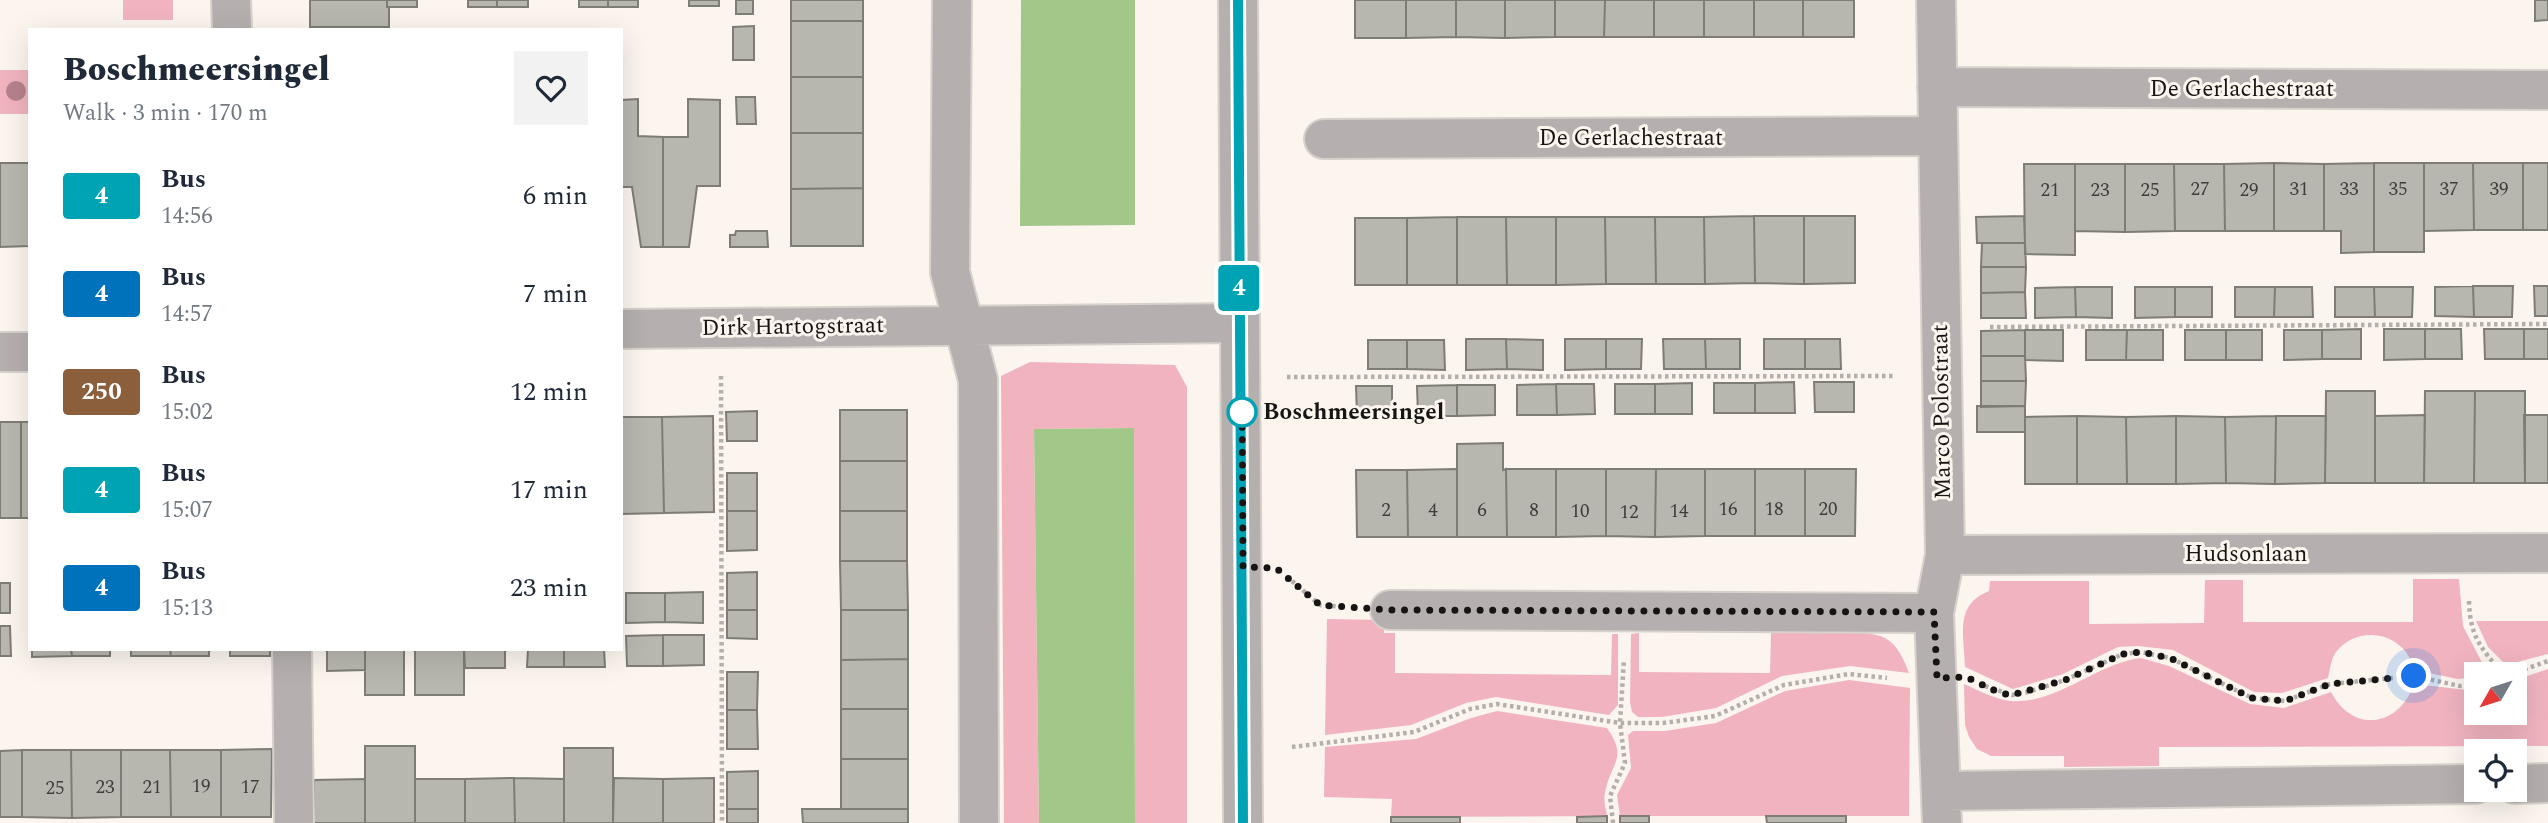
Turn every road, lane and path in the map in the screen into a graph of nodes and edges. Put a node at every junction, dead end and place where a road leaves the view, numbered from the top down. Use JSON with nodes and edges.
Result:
{"nodes":[{"id":1,"x":232,"y":0,"type":"edge"},
{"id":2,"x":952,"y":0,"type":"edge"},
{"id":3,"x":1238,"y":0,"type":"edge"},
{"id":4,"x":1936,"y":0,"type":"edge"},
{"id":5,"x":232,"y":28,"type":"edge"},
{"id":6,"x":1937,"y":87,"type":"junction"},
{"id":7,"x":2548,"y":90,"type":"edge"},
{"id":8,"x":1937,"y":136,"type":"junction"},
{"id":9,"x":1324,"y":139,"type":"dead end"},
{"id":10,"x":1239,"y":323,"type":"junction"},
{"id":11,"x":2548,"y":324,"type":"edge"},
{"id":12,"x":964,"y":325,"type":"junction"},
{"id":13,"x":1940,"y":327,"type":"junction"},
{"id":14,"x":721,"y":328,"type":"junction"},
{"id":15,"x":623,"y":329,"type":"edge"},
{"id":16,"x":0,"y":352,"type":"edge"},
{"id":17,"x":28,"y":352,"type":"edge"},
{"id":18,"x":1941,"y":376,"type":"junction"},
{"id":19,"x":1240,"y":377,"type":"junction"},
{"id":20,"x":2548,"y":553,"type":"edge"},
{"id":21,"x":2468,"y":554,"type":"junction"},
{"id":22,"x":1945,"y":555,"type":"junction"},
{"id":23,"x":1243,"y":567,"type":"junction"},
{"id":24,"x":1391,"y":610,"type":"joint"},
{"id":25,"x":1626,"y":611,"type":"junction"},
{"id":26,"x":1934,"y":612,"type":"junction"},
{"id":27,"x":292,"y":651,"type":"edge"},
{"id":28,"x":2548,"y":661,"type":"edge"},
{"id":29,"x":2493,"y":662,"type":"edge"},
{"id":30,"x":2527,"y":668,"type":"edge"},
{"id":31,"x":1937,"y":678,"type":"junction"},
{"id":32,"x":2464,"y":686,"type":"edge"},
{"id":33,"x":1620,"y":723,"type":"junction"},
{"id":34,"x":1242,"y":753,"type":"junction"},
{"id":35,"x":2548,"y":783,"type":"edge"},
{"id":36,"x":2527,"y":784,"type":"edge"},
{"id":37,"x":2464,"y":785,"type":"edge"},
{"id":38,"x":1942,"y":807,"type":"edge"},
{"id":39,"x":1613,"y":820,"type":"edge"},
{"id":40,"x":294,"y":823,"type":"edge"},
{"id":41,"x":722,"y":823,"type":"edge"},
{"id":42,"x":979,"y":823,"type":"edge"},
{"id":43,"x":1243,"y":823,"type":"edge"}],
"edges":[{"from":1,"to":5,"type":"street"},
{"from":2,"to":12,"type":"street"},
{"from":3,"to":10,"type":"street"},
{"from":4,"to":6,"type":"street","name":"Marco Polostraat"},
{"from":6,"to":7,"type":"street","name":"De Gerlachestraat"},
{"from":6,"to":8,"type":"street","name":"Marco Polostraat"},
{"from":8,"to":9,"type":"street","name":"De Gerlachestraat"},
{"from":8,"to":13,"type":"street","name":"Marco Polostraat"},
{"from":10,"to":12,"type":"street"},
{"from":10,"to":19,"type":"street"},
{"from":11,"to":13,"type":"path"},
{"from":12,"to":14,"type":"street","name":"Dirk Hartogstraat"},
{"from":12,"to":42,"type":"street"},
{"from":13,"to":18,"type":"street","name":"Marco Polostraat"},
{"from":14,"to":15,"type":"street","name":"Dirk Hartogstraat"},
{"from":14,"to":41,"type":"path"},
{"from":16,"to":17,"type":"street"},
{"from":18,"to":19,"type":"path"},
{"from":18,"to":22,"type":"street","name":"Marco Polostraat"},
{"from":19,"to":23,"type":"street"},
{"from":20,"to":21,"type":"street","name":"Hudsonlaan"},
{"from":21,"to":22,"type":"street","name":"Hudsonlaan"},
{"from":21,"to":29,"type":"path"},
{"from":22,"to":26,"type":"street","name":"Marco Polostraat"},
{"from":23,"to":24,"type":"path"},
{"from":23,"to":34,"type":"street"},
{"from":24,"to":25,"type":"street"},
{"from":25,"to":26,"type":"street"},
{"from":25,"to":33,"type":"path"},
{"from":26,"to":31,"type":"street","name":"Marco Polostraat"},
{"from":27,"to":40,"type":"street"},
{"from":28,"to":30,"type":"path"},
{"from":31,"to":32,"type":"path"},
{"from":31,"to":33,"type":"path"},
{"from":31,"to":38,"type":"street","name":"Marco Polostraat"},
{"from":33,"to":34,"type":"path"},
{"from":33,"to":39,"type":"path"},
{"from":34,"to":43,"type":"street"},
{"from":35,"to":36,"type":"street"},
{"from":37,"to":38,"type":"street"}]}
